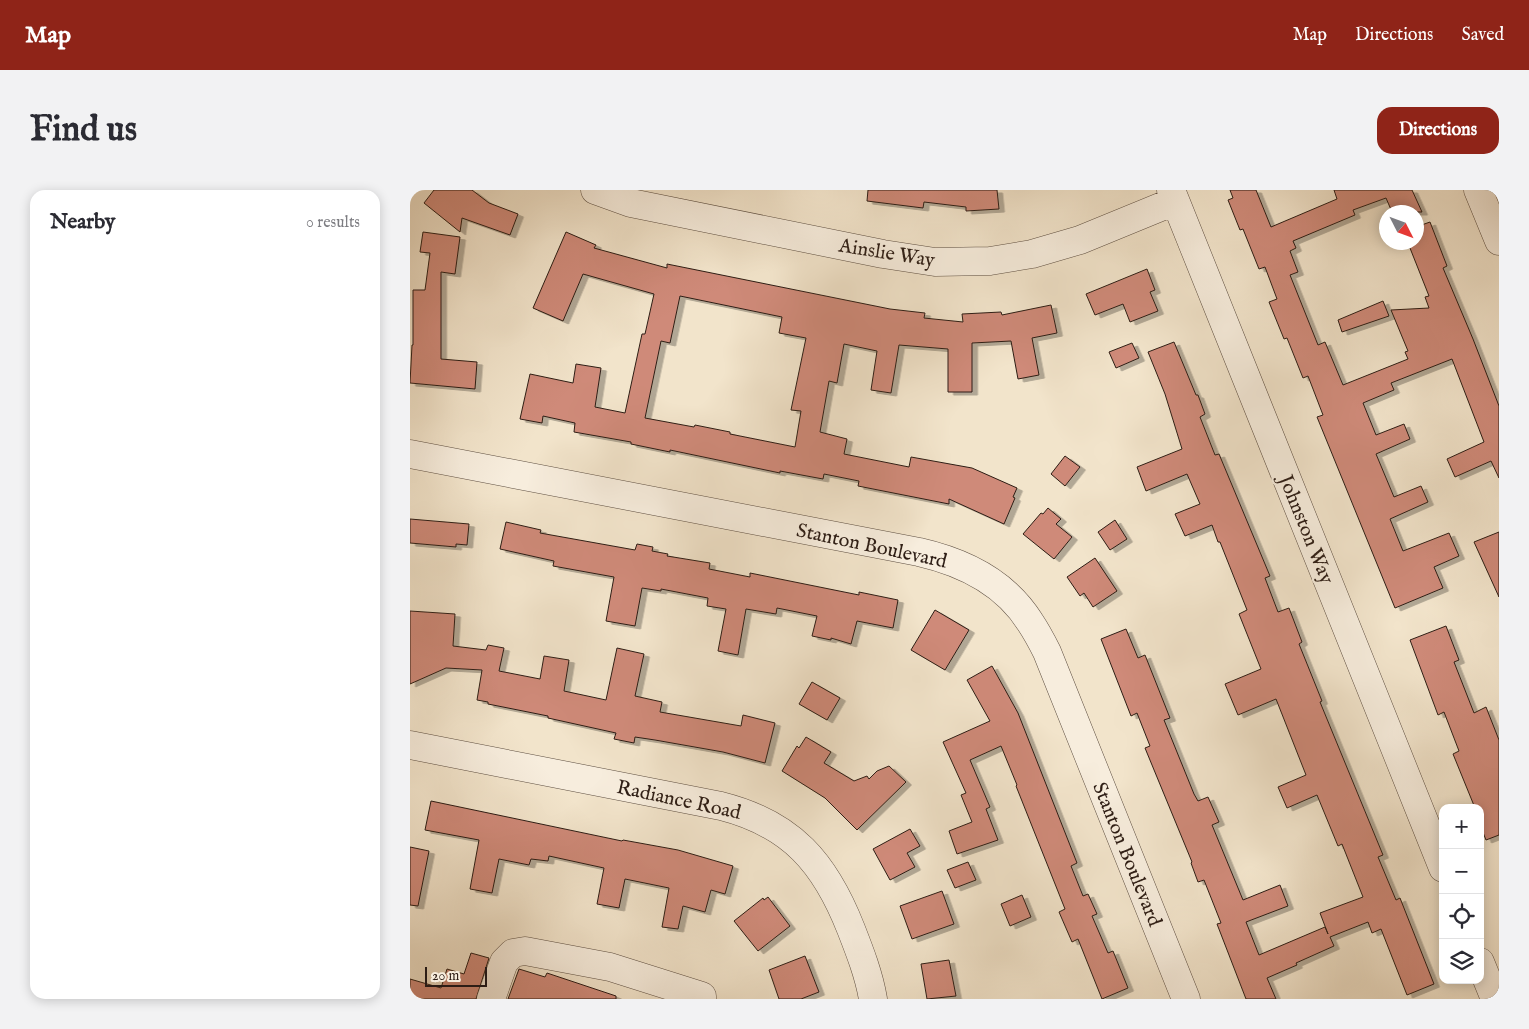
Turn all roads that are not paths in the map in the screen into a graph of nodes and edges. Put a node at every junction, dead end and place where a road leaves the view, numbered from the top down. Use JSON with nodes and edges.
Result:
{"nodes":[{"id":1,"x":595,"y":190,"type":"edge"},
{"id":2,"x":1478,"y":190,"type":"edge"},
{"id":3,"x":1173,"y":196,"type":"edge"},
{"id":4,"x":1499,"y":242,"type":"edge"},
{"id":5,"x":410,"y":454,"type":"edge"},
{"id":6,"x":410,"y":746,"type":"edge"},
{"id":7,"x":1439,"y":858,"type":"edge"},
{"id":8,"x":1484,"y":972,"type":"edge"},
{"id":9,"x":490,"y":999,"type":"edge"},
{"id":10,"x":702,"y":999,"type":"edge"},
{"id":11,"x":873,"y":999,"type":"edge"},
{"id":12,"x":1186,"y":999,"type":"edge"},
{"id":13,"x":1495,"y":999,"type":"edge"}],
"edges":[{"from":1,"to":3,"type":"street","name":"Ainslie Way"},
{"from":2,"to":4,"type":"street"},
{"from":3,"to":7,"type":"street","name":"Johnston Way"},
{"from":5,"to":12,"type":"street","name":"Stanton Boulevard"},
{"from":6,"to":11,"type":"street","name":"Radiance Road"},
{"from":8,"to":13,"type":"street"},
{"from":9,"to":10,"type":"street"}]}
